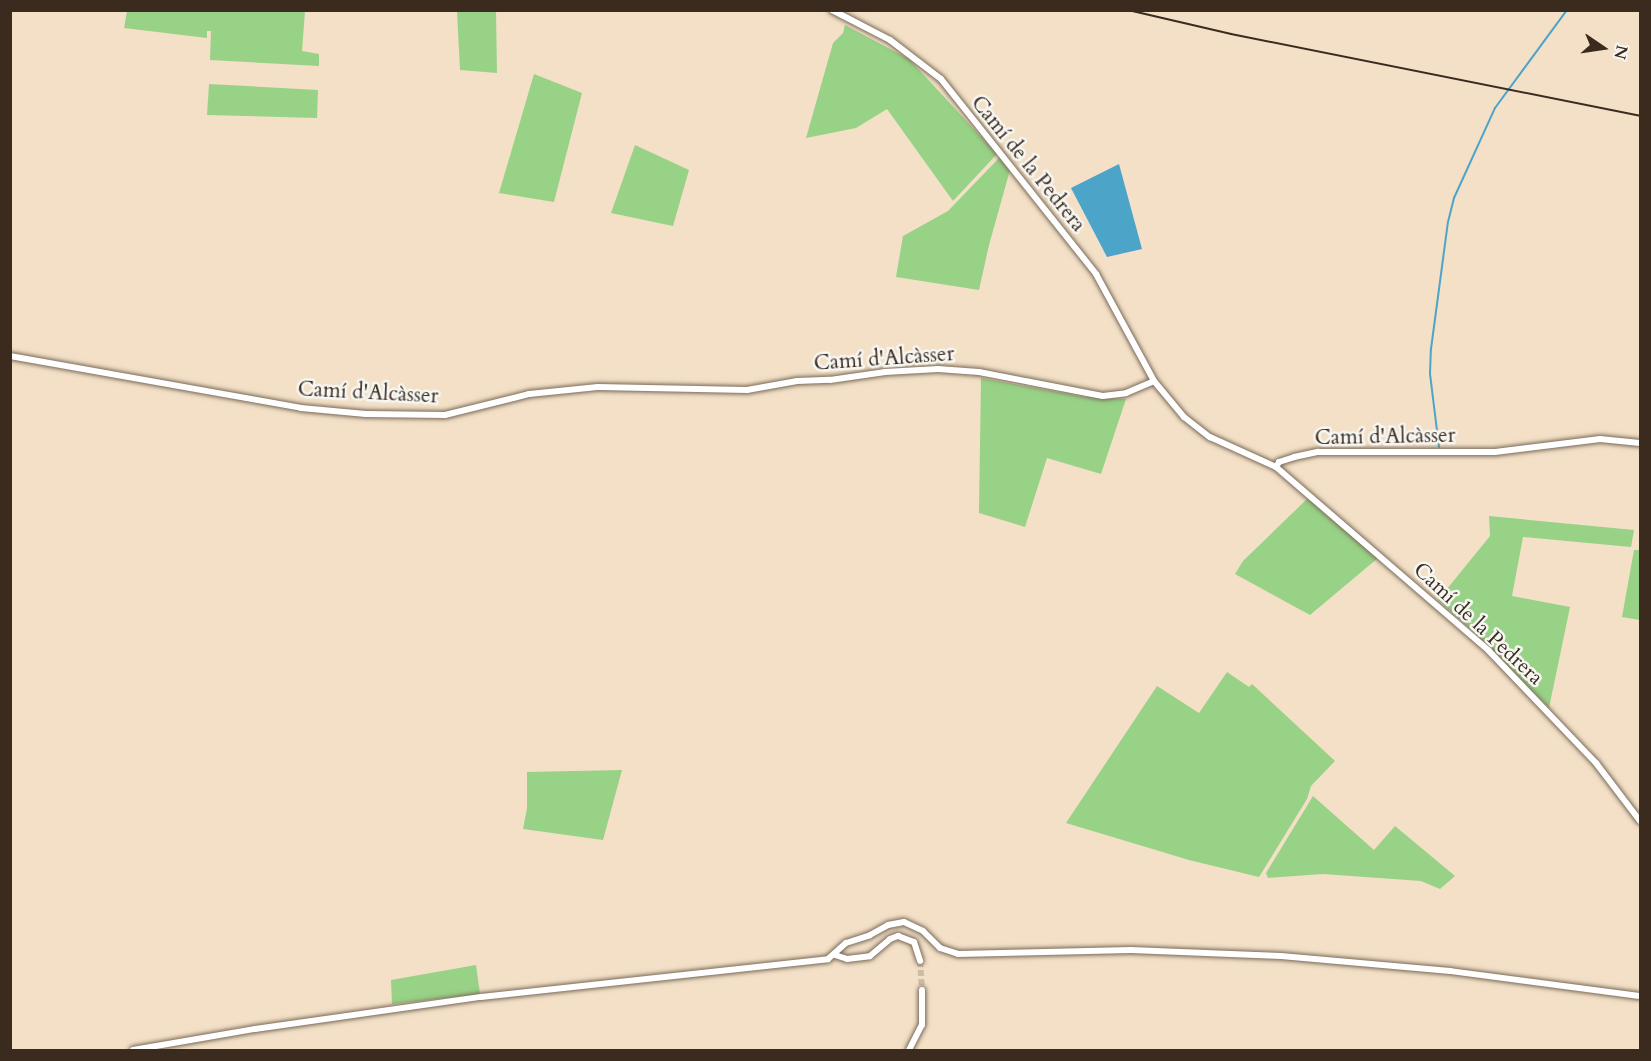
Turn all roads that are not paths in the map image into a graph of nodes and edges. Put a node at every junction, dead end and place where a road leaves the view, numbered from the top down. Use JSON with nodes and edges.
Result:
{"nodes":[{"id":1,"x":832,"y":10,"type":"edge"},
{"id":2,"x":10,"y":356,"type":"edge"},
{"id":3,"x":1154,"y":381,"type":"junction"},
{"id":4,"x":1641,"y":443,"type":"edge"},
{"id":5,"x":1276,"y":467,"type":"junction"},
{"id":6,"x":1641,"y":821,"type":"edge"},
{"id":7,"x":835,"y":955,"type":"junction"},
{"id":8,"x":920,"y":961,"type":"tunnel mouth"},
{"id":9,"x":922,"y":990,"type":"tunnel mouth"},
{"id":10,"x":1641,"y":996,"type":"edge"},
{"id":11,"x":133,"y":1050,"type":"edge"},
{"id":12,"x":909,"y":1050,"type":"edge"}],
"edges":[{"from":1,"to":3,"type":"street","name":"Camí de la Pedrera"},
{"from":2,"to":3,"type":"street","name":"Camí d'Alcàsser"},
{"from":3,"to":5,"type":"street"},
{"from":4,"to":5,"type":"street","name":"Camí d'Alcàsser"},
{"from":5,"to":6,"type":"street","name":"Camí de la Pedrera"},
{"from":7,"to":8,"type":"street"},
{"from":7,"to":10,"type":"street"},
{"from":7,"to":11,"type":"street"},
{"from":9,"to":12,"type":"street"}]}
